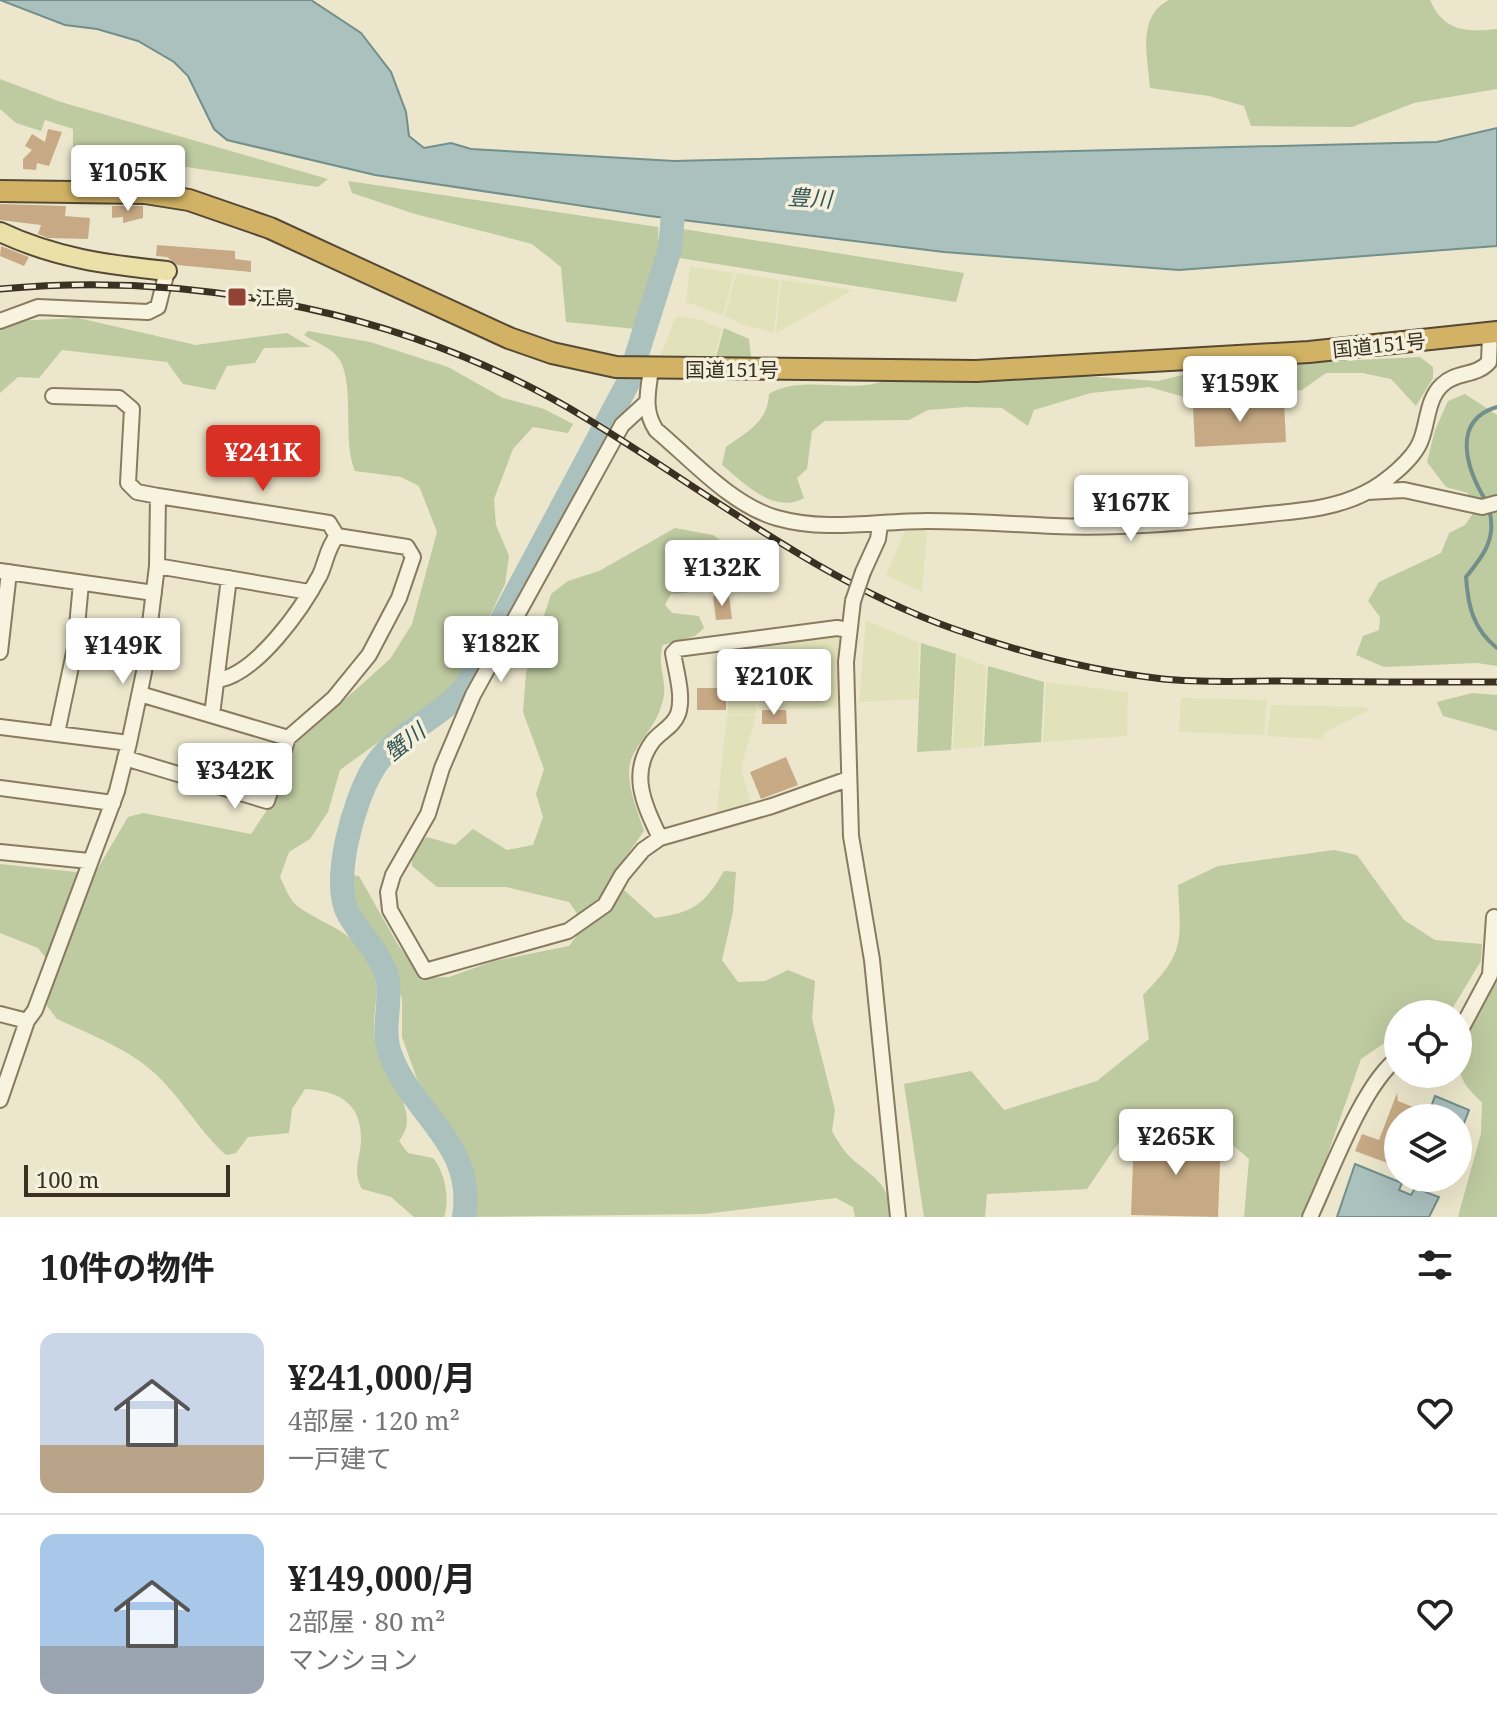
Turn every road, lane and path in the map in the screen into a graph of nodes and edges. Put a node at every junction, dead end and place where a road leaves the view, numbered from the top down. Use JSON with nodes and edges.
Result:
{"nodes":[{"id":1,"x":0,"y":191,"type":"edge"},
{"id":2,"x":0,"y":232,"type":"edge"},
{"id":3,"x":167,"y":271,"type":"joint"},
{"id":4,"x":0,"y":321,"type":"edge"},
{"id":5,"x":1494,"y":333,"type":"edge"},
{"id":6,"x":647,"y":369,"type":"junction"},
{"id":7,"x":53,"y":396,"type":"dead end"},
{"id":8,"x":646,"y":403,"type":"junction"},
{"id":9,"x":1367,"y":492,"type":"junction"},
{"id":10,"x":158,"y":496,"type":"junction"},
{"id":11,"x":1490,"y":505,"type":"edge"},
{"id":12,"x":880,"y":525,"type":"junction"},
{"id":13,"x":337,"y":536,"type":"junction"},
{"id":14,"x":157,"y":566,"type":"junction"},
{"id":15,"x":5,"y":571,"type":"edge"},
{"id":16,"x":229,"y":578,"type":"junction"},
{"id":17,"x":81,"y":583,"type":"junction"},
{"id":18,"x":309,"y":592,"type":"junction"},
{"id":19,"x":154,"y":593,"type":"junction"},
{"id":20,"x":849,"y":630,"type":"junction"},
{"id":21,"x":0,"y":652,"type":"edge"},
{"id":22,"x":219,"y":680,"type":"junction"},
{"id":23,"x":140,"y":694,"type":"junction"},
{"id":24,"x":212,"y":715,"type":"junction"},
{"id":25,"x":0,"y":727,"type":"edge"},
{"id":26,"x":57,"y":733,"type":"junction"},
{"id":27,"x":288,"y":738,"type":"junction"},
{"id":28,"x":127,"y":750,"type":"junction"},
{"id":29,"x":848,"y":779,"type":"junction"},
{"id":30,"x":0,"y":788,"type":"edge"},
{"id":31,"x":113,"y":803,"type":"junction"},
{"id":32,"x":660,"y":838,"type":"junction"},
{"id":33,"x":0,"y":852,"type":"edge"},
{"id":34,"x":89,"y":861,"type":"junction"},
{"id":35,"x":1494,"y":917,"type":"dead end"},
{"id":36,"x":1472,"y":1009,"type":"edge"},
{"id":37,"x":0,"y":1014,"type":"edge"},
{"id":38,"x":27,"y":1021,"type":"junction"},
{"id":39,"x":1384,"y":1071,"type":"edge"},
{"id":40,"x":0,"y":1100,"type":"edge"},
{"id":41,"x":898,"y":1217,"type":"edge"},
{"id":42,"x":1310,"y":1217,"type":"edge"}],
"edges":[{"from":1,"to":6,"type":"highway","name":"国道151号"},
{"from":2,"to":3,"type":"main road"},
{"from":3,"to":4,"type":"street"},
{"from":5,"to":6,"type":"highway","name":"国道151号"},
{"from":5,"to":9,"type":"street"},
{"from":6,"to":8,"type":"street"},
{"from":7,"to":10,"type":"street"},
{"from":8,"to":12,"type":"street"},
{"from":8,"to":32,"type":"street"},
{"from":9,"to":11,"type":"street"},
{"from":9,"to":12,"type":"street"},
{"from":10,"to":13,"type":"street"},
{"from":10,"to":14,"type":"street"},
{"from":12,"to":20,"type":"street","bridge":true},
{"from":13,"to":18,"type":"street"},
{"from":13,"to":27,"type":"street"},
{"from":14,"to":16,"type":"street"},
{"from":14,"to":19,"type":"street"},
{"from":15,"to":17,"type":"street"},
{"from":15,"to":21,"type":"street"},
{"from":16,"to":18,"type":"street"},
{"from":16,"to":22,"type":"street"},
{"from":17,"to":19,"type":"street"},
{"from":17,"to":26,"type":"street"},
{"from":18,"to":22,"type":"street"},
{"from":19,"to":23,"type":"street"},
{"from":20,"to":29,"type":"street"},
{"from":20,"to":32,"type":"street"},
{"from":22,"to":24,"type":"street"},
{"from":23,"to":24,"type":"street"},
{"from":23,"to":28,"type":"street"},
{"from":24,"to":27,"type":"street"},
{"from":25,"to":26,"type":"street"},
{"from":26,"to":28,"type":"street"},
{"from":27,"to":28,"type":"street"},
{"from":28,"to":31,"type":"street"},
{"from":29,"to":32,"type":"street"},
{"from":29,"to":41,"type":"street"},
{"from":30,"to":31,"type":"street"},
{"from":31,"to":34,"type":"street"},
{"from":33,"to":34,"type":"street"},
{"from":34,"to":38,"type":"street"},
{"from":35,"to":36,"type":"street"},
{"from":37,"to":38,"type":"street"},
{"from":38,"to":40,"type":"street"},
{"from":39,"to":42,"type":"street"}]}
